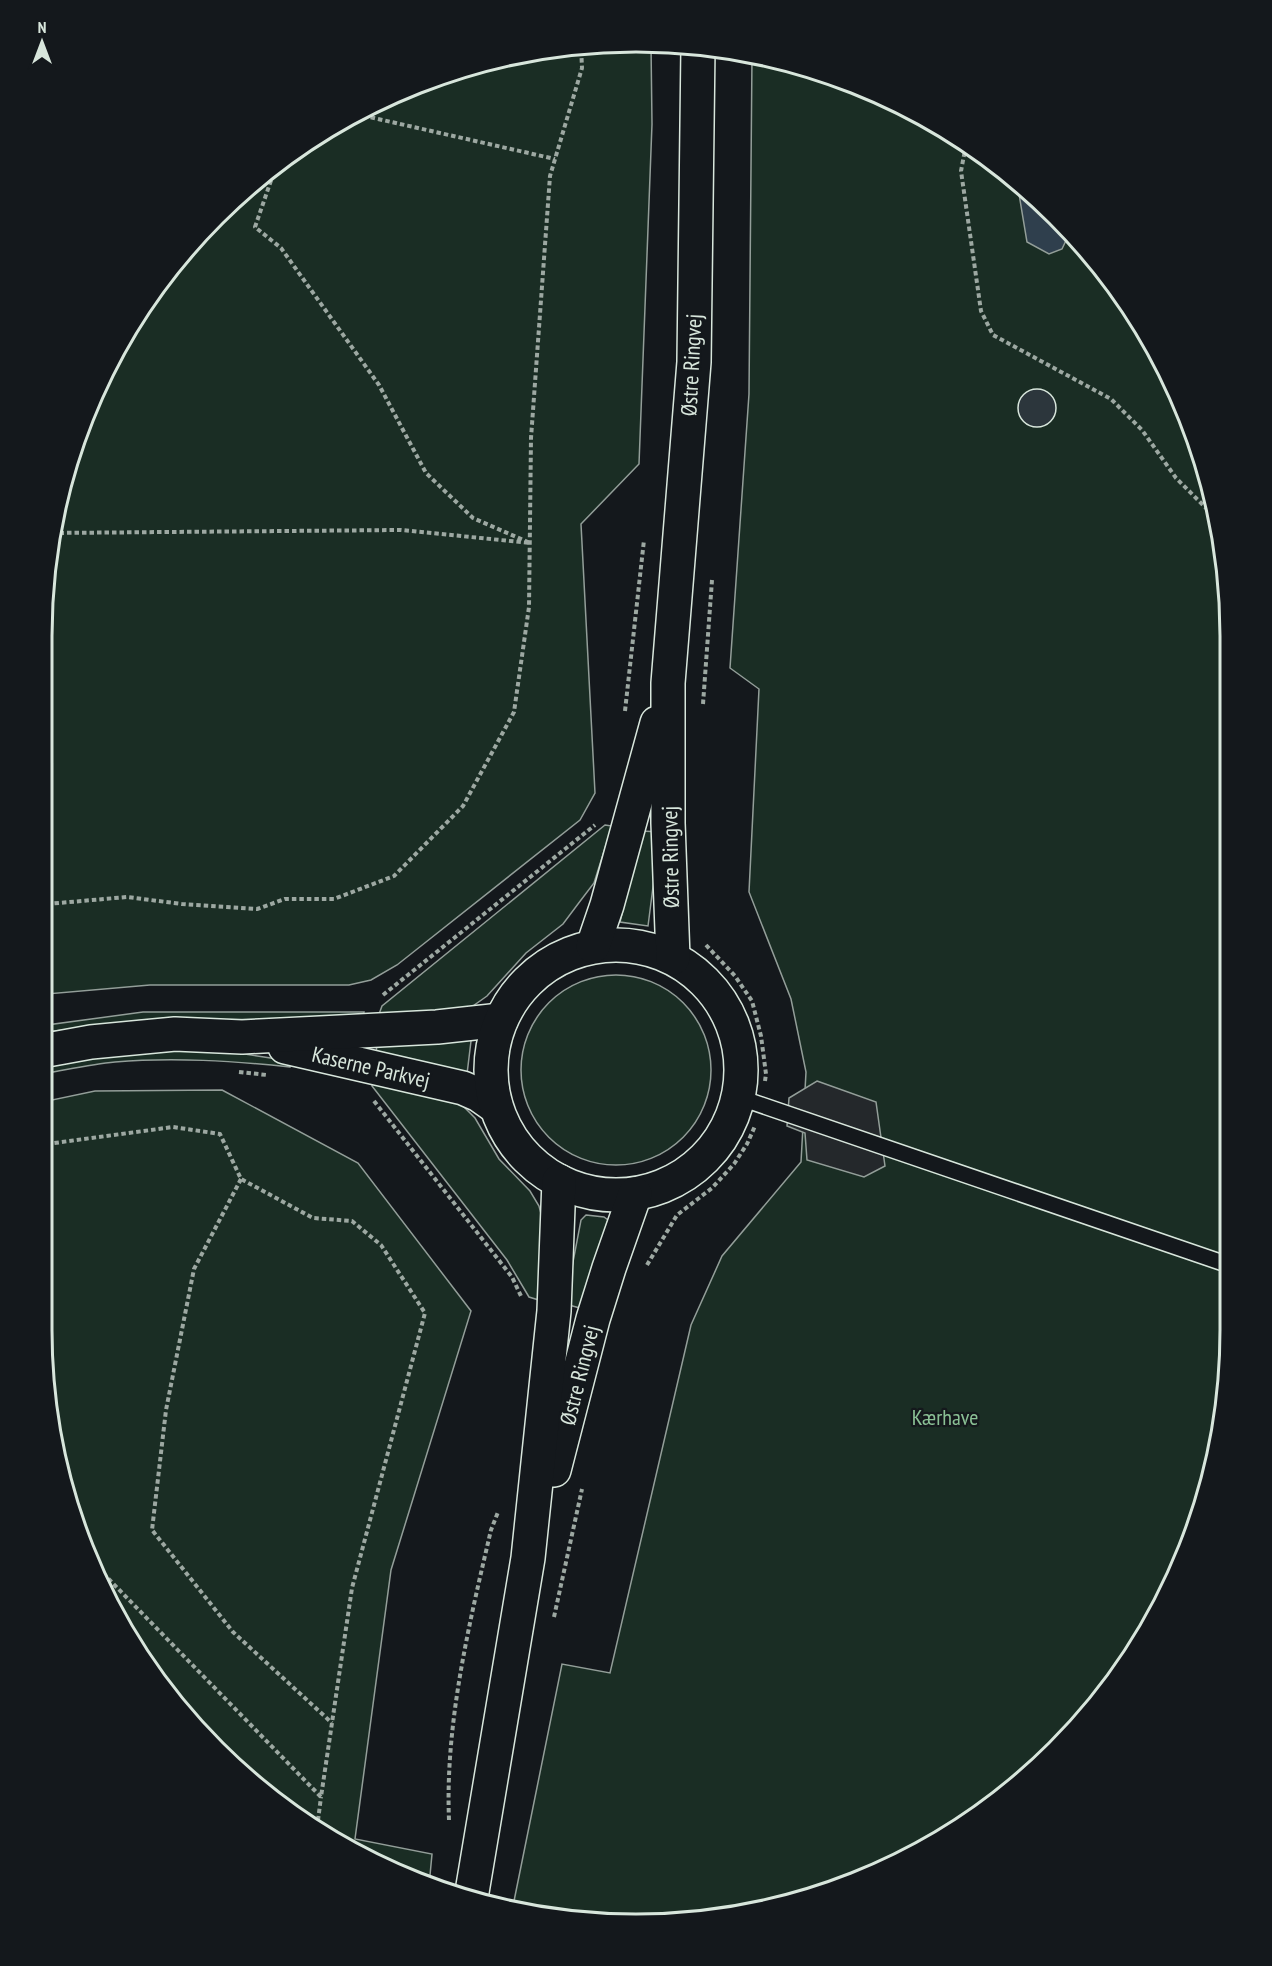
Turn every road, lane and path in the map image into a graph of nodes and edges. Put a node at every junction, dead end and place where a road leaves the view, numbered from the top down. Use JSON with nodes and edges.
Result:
{"nodes":[{"id":1,"x":581,"y":55,"type":"edge"},
{"id":2,"x":698,"y":56,"type":"edge"},
{"id":3,"x":370,"y":117,"type":"edge"},
{"id":4,"x":964,"y":154,"type":"edge"},
{"id":5,"x":555,"y":159,"type":"junction"},
{"id":6,"x":271,"y":181,"type":"edge"},
{"id":7,"x":1205,"y":507,"type":"edge"},
{"id":8,"x":62,"y":533,"type":"edge"},
{"id":9,"x":645,"y":539,"type":"dead end"},
{"id":10,"x":530,"y":543,"type":"junction"},
{"id":11,"x":668,"y":683,"type":"junction"},
{"id":12,"x":624,"y":722,"type":"dead end"},
{"id":13,"x":52,"y":904,"type":"edge"},
{"id":14,"x":593,"y":946,"type":"junction"},
{"id":15,"x":673,"y":958,"type":"junction"},
{"id":16,"x":501,"y":1020,"type":"junction"},
{"id":17,"x":242,"y":1037,"type":"junction"},
{"id":18,"x":52,"y":1049,"type":"edge"},
{"id":19,"x":239,"y":1072,"type":"dead end"},
{"id":20,"x":273,"y":1076,"type":"dead end"},
{"id":21,"x":738,"y":1097,"type":"junction"},
{"id":22,"x":496,"y":1107,"type":"junction"},
{"id":23,"x":52,"y":1143,"type":"edge"},
{"id":24,"x":242,"y":1179,"type":"junction"},
{"id":25,"x":559,"y":1182,"type":"junction"},
{"id":26,"x":635,"y":1194,"type":"junction"},
{"id":27,"x":1220,"y":1262,"type":"edge"},
{"id":28,"x":582,"y":1487,"type":"dead end"},
{"id":29,"x":499,"y":1509,"type":"dead end"},
{"id":30,"x":528,"y":1558,"type":"junction"},
{"id":31,"x":109,"y":1579,"type":"edge"},
{"id":32,"x":552,"y":1627,"type":"dead end"},
{"id":33,"x":332,"y":1723,"type":"junction"},
{"id":34,"x":321,"y":1797,"type":"junction"},
{"id":35,"x":318,"y":1819,"type":"edge"},
{"id":36,"x":449,"y":1828,"type":"dead end"},
{"id":37,"x":472,"y":1890,"type":"edge"}],
"edges":[{"from":1,"to":5,"type":"path"},
{"from":2,"to":11,"type":"main road","name":"Østre Ringvej"},
{"from":3,"to":5,"type":"path"},
{"from":4,"to":7,"type":"path"},
{"from":5,"to":10,"type":"path"},
{"from":6,"to":10,"type":"path"},
{"from":8,"to":10,"type":"path"},
{"from":9,"to":12,"type":"path"},
{"from":10,"to":13,"type":"path"},
{"from":11,"to":14,"type":"main road","name":"Østre Ringvej"},
{"from":11,"to":15,"type":"main road","name":"Østre Ringvej"},
{"from":14,"to":15,"type":"main road"},
{"from":14,"to":16,"type":"main road"},
{"from":15,"to":21,"type":"main road"},
{"from":16,"to":17,"type":"main road","name":"Kaserne Parkvej"},
{"from":16,"to":22,"type":"main road"},
{"from":17,"to":18,"type":"main road","name":"Kaserne Parkvej"},
{"from":17,"to":22,"type":"main road","name":"Kaserne Parkvej"},
{"from":19,"to":20,"type":"path"},
{"from":21,"to":26,"type":"main road"},
{"from":21,"to":27,"type":"lane"},
{"from":22,"to":25,"type":"main road"},
{"from":23,"to":24,"type":"path"},
{"from":24,"to":33,"type":"path"},
{"from":24,"to":33,"type":"path"},
{"from":25,"to":26,"type":"main road"},
{"from":25,"to":30,"type":"main road","name":"Østre Ringvej"},
{"from":26,"to":30,"type":"main road","name":"Østre Ringvej"},
{"from":28,"to":32,"type":"path"},
{"from":29,"to":36,"type":"path"},
{"from":30,"to":37,"type":"main road","name":"Østre Ringvej"},
{"from":31,"to":34,"type":"path"},
{"from":33,"to":34,"type":"path"},
{"from":34,"to":35,"type":"path"}]}
